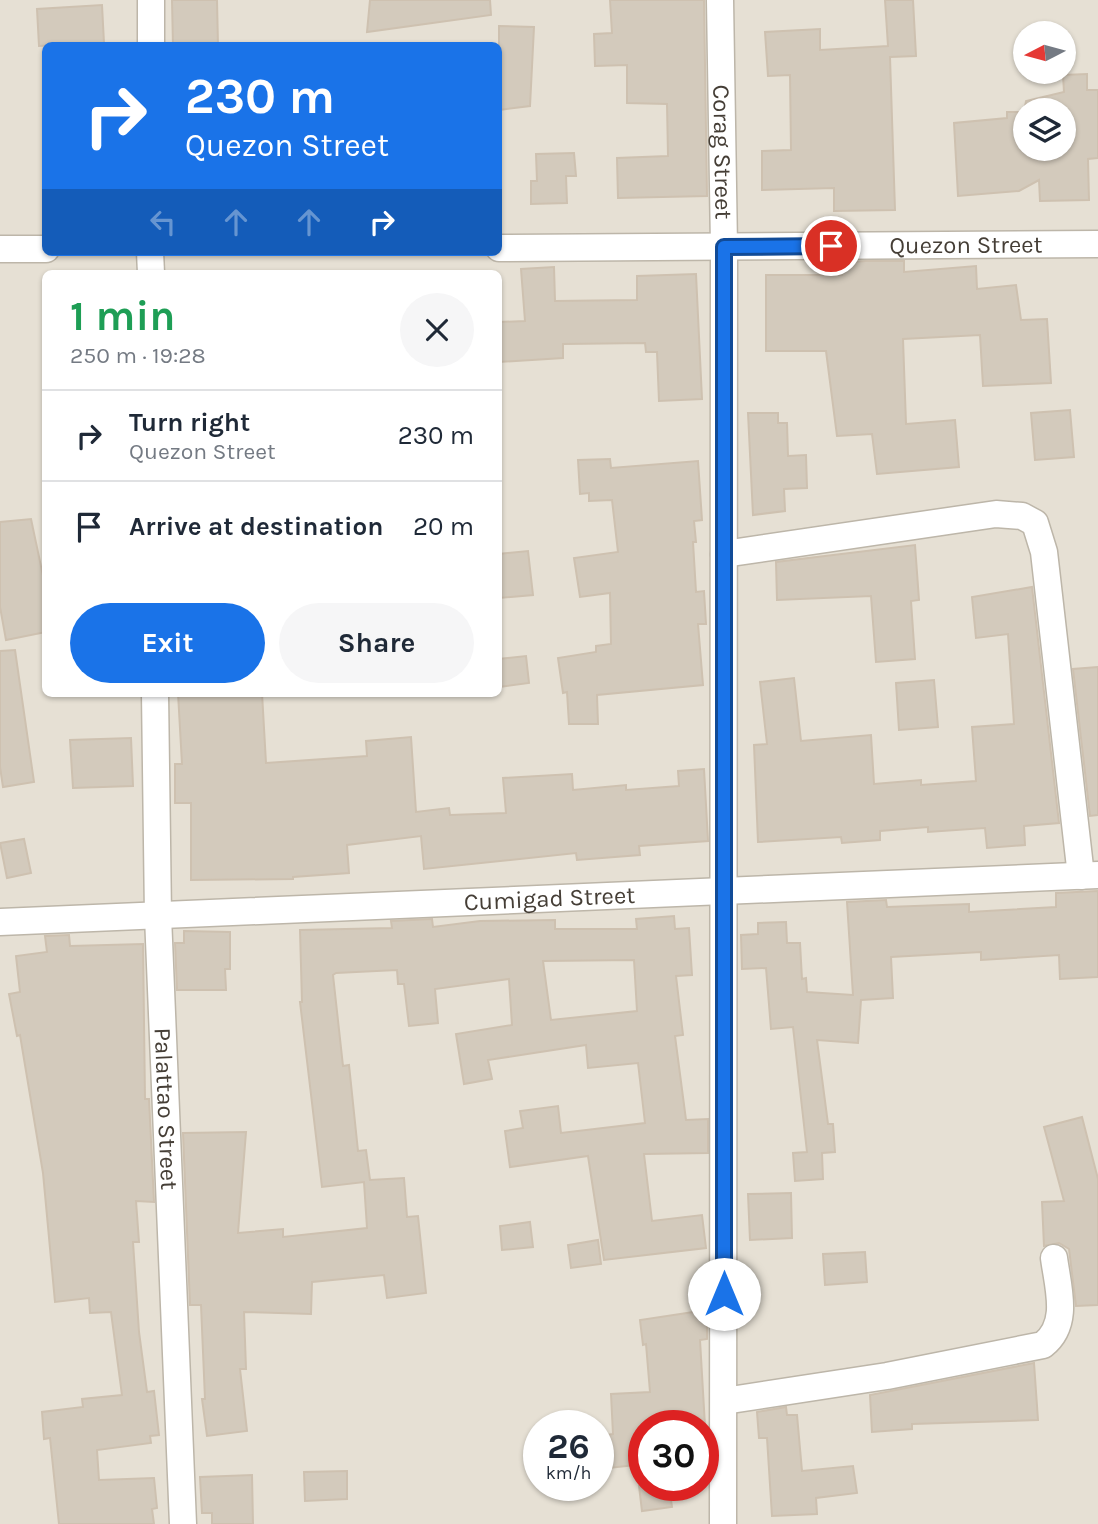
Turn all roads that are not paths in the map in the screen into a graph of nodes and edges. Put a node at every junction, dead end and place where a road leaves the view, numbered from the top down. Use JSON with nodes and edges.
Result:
{"nodes":[{"id":1,"x":151,"y":0,"type":"edge"},
{"id":2,"x":720,"y":0,"type":"edge"},
{"id":3,"x":150,"y":42,"type":"edge"},
{"id":4,"x":1098,"y":244,"type":"edge"},
{"id":5,"x":724,"y":247,"type":"junction"},
{"id":6,"x":502,"y":248,"type":"edge"},
{"id":7,"x":0,"y":249,"type":"edge"},
{"id":8,"x":42,"y":249,"type":"edge"},
{"id":9,"x":724,"y":554,"type":"junction"},
{"id":10,"x":155,"y":697,"type":"edge"},
{"id":11,"x":1089,"y":876,"type":"edge"},
{"id":12,"x":724,"y":892,"type":"junction"},
{"id":13,"x":158,"y":916,"type":"junction"},
{"id":14,"x":0,"y":922,"type":"edge"},
{"id":15,"x":1054,"y":1258,"type":"dead end"},
{"id":16,"x":724,"y":1401,"type":"junction"},
{"id":17,"x":183,"y":1524,"type":"edge"},
{"id":18,"x":723,"y":1524,"type":"edge"}],
"edges":[{"from":1,"to":3,"type":"street"},
{"from":2,"to":5,"type":"street","name":"Corag Street"},
{"from":4,"to":5,"type":"street","name":"Quezon Street"},
{"from":5,"to":6,"type":"street","name":"Quezon Street"},
{"from":5,"to":9,"type":"street","name":"Corag Street"},
{"from":7,"to":8,"type":"street"},
{"from":9,"to":11,"type":"street"},
{"from":9,"to":12,"type":"street","name":"Corag Street"},
{"from":10,"to":13,"type":"street","name":"Palattao Street"},
{"from":11,"to":12,"type":"street","name":"Cumigad Street"},
{"from":12,"to":13,"type":"street","name":"Cumigad Street"},
{"from":12,"to":16,"type":"street","name":"Corag Street"},
{"from":13,"to":14,"type":"street","name":"Cumigad Street"},
{"from":13,"to":17,"type":"street","name":"Palattao Street"},
{"from":15,"to":16,"type":"street"},
{"from":16,"to":18,"type":"street","name":"Corag Street"}]}
